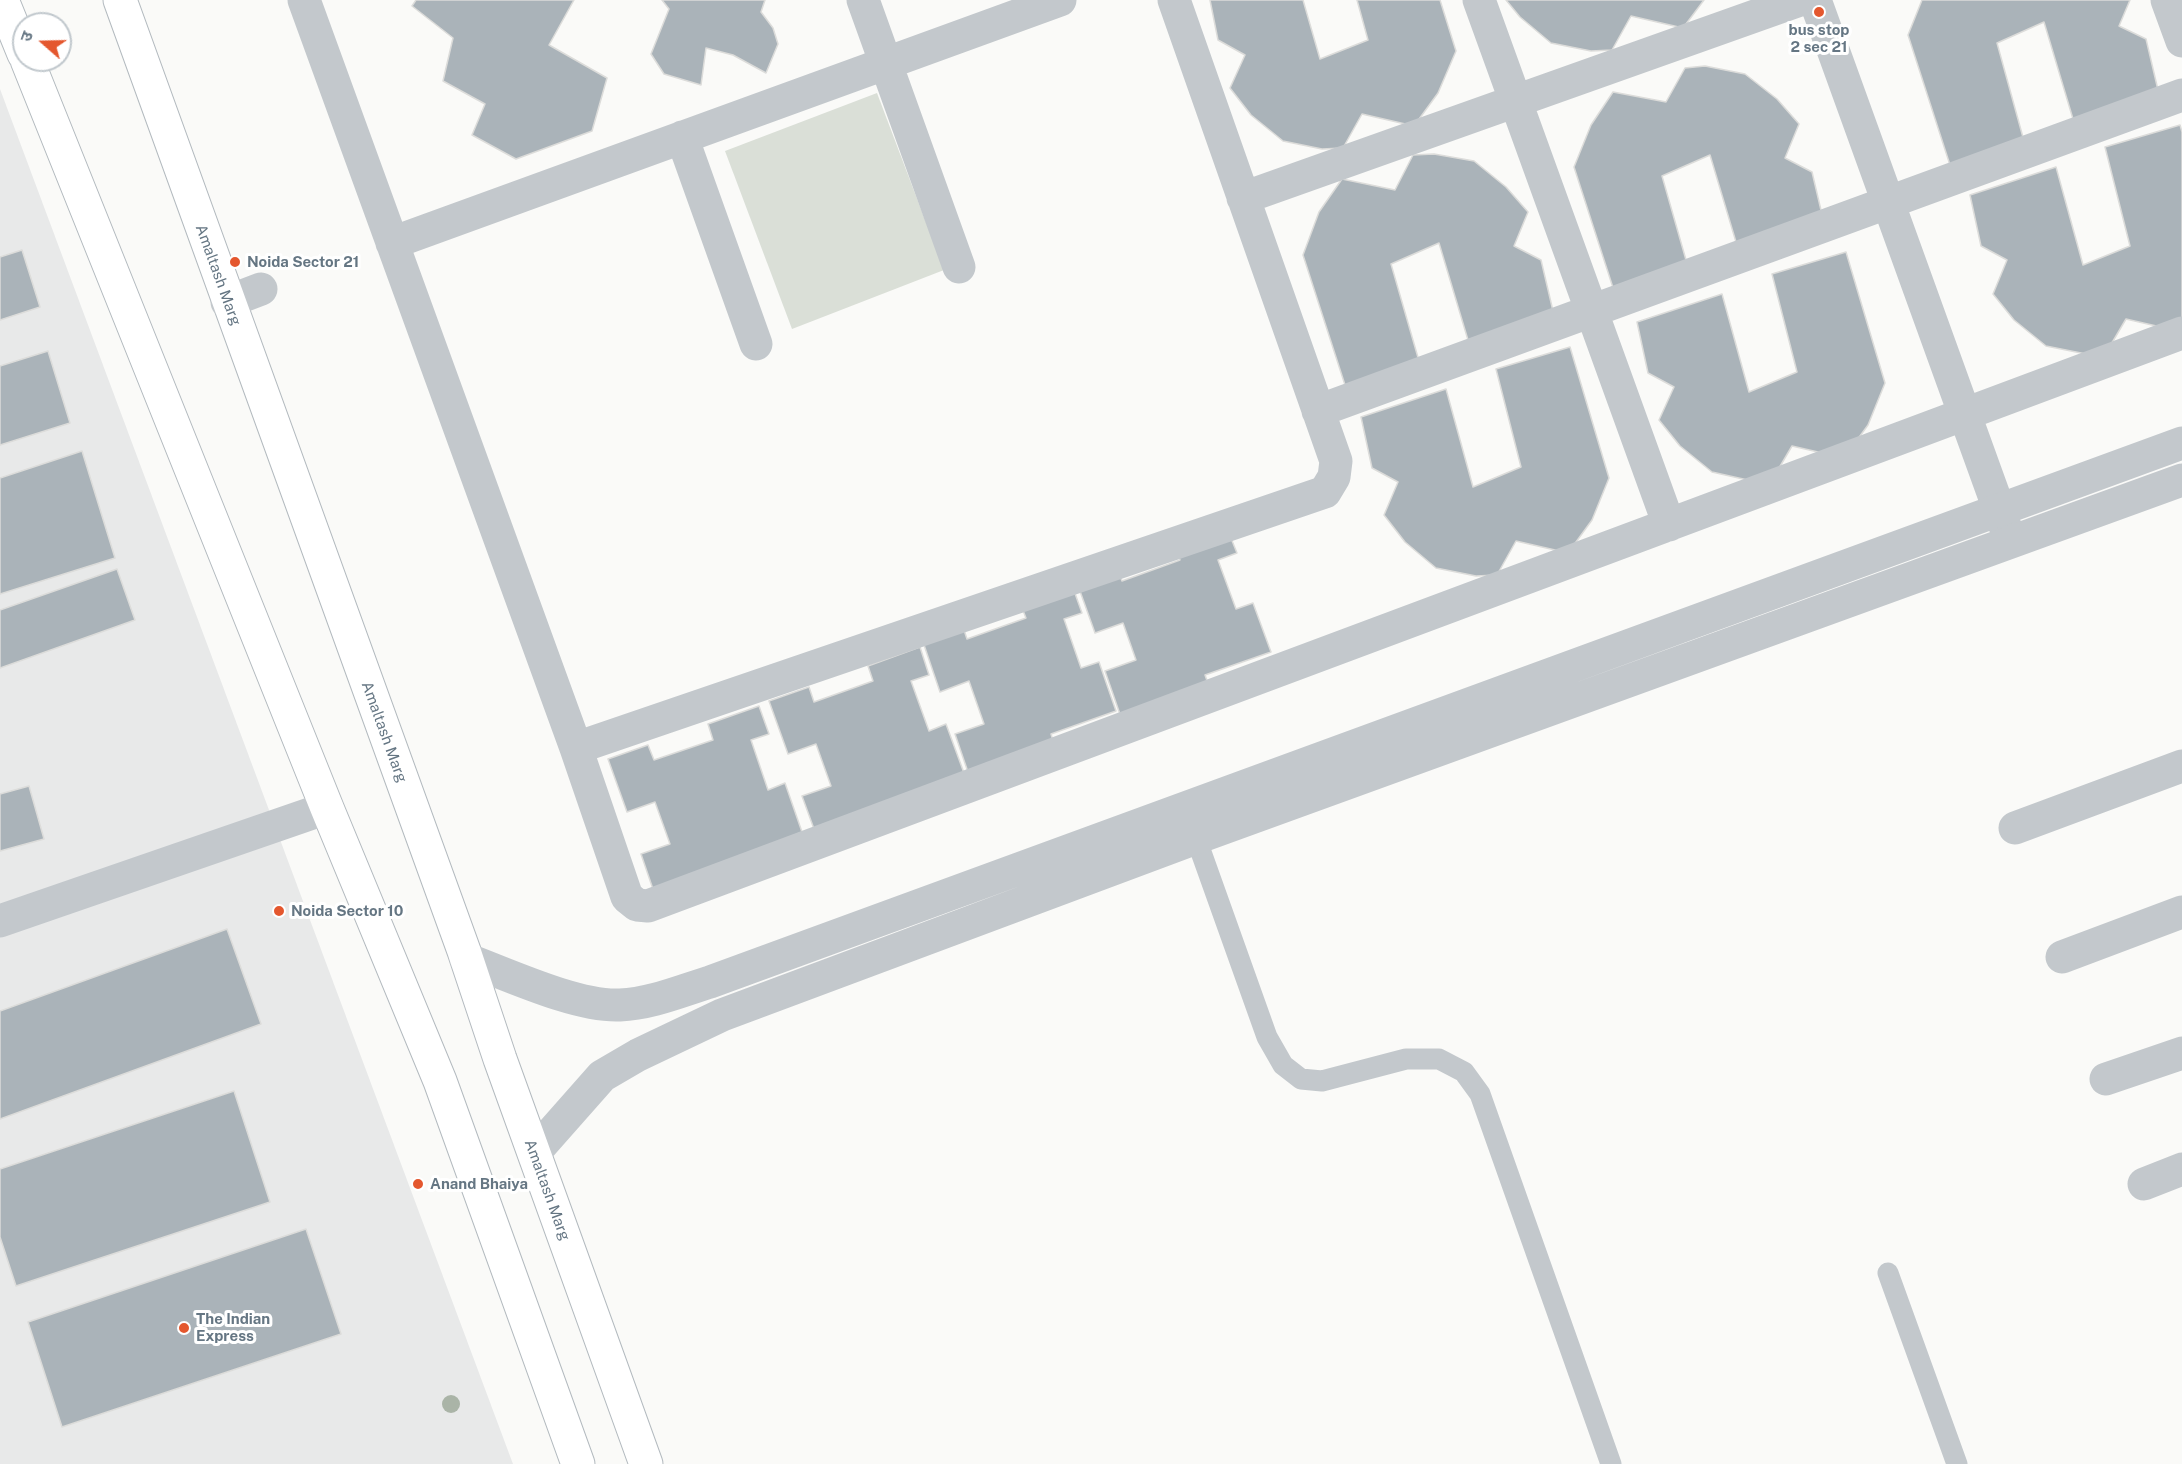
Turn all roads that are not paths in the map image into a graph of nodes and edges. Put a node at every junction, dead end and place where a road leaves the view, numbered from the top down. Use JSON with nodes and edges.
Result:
{"nodes":[{"id":1,"x":120,"y":0,"type":"edge"},
{"id":2,"x":304,"y":0,"type":"edge"},
{"id":3,"x":863,"y":0,"type":"edge"},
{"id":4,"x":1060,"y":0,"type":"edge"},
{"id":5,"x":1174,"y":0,"type":"edge"},
{"id":6,"x":1479,"y":0,"type":"edge"},
{"id":7,"x":1800,"y":0,"type":"edge"},
{"id":8,"x":1815,"y":0,"type":"edge"},
{"id":9,"x":2167,"y":0,"type":"edge"},
{"id":10,"x":2182,"y":41,"type":"edge"},
{"id":11,"x":886,"y":63,"type":"junction"},
{"id":12,"x":32,"y":72,"type":"edge"},
{"id":13,"x":2182,"y":95,"type":"edge"},
{"id":14,"x":1516,"y":101,"type":"junction"},
{"id":15,"x":682,"y":137,"type":"junction"},
{"id":16,"x":1243,"y":198,"type":"junction"},
{"id":17,"x":1888,"y":202,"type":"junction"},
{"id":18,"x":392,"y":243,"type":"junction"},
{"id":19,"x":959,"y":267,"type":"dead end"},
{"id":20,"x":261,"y":289,"type":"dead end"},
{"id":21,"x":227,"y":302,"type":"junction"},
{"id":22,"x":1592,"y":311,"type":"junction"},
{"id":23,"x":2182,"y":333,"type":"edge"},
{"id":24,"x":756,"y":344,"type":"dead end"},
{"id":25,"x":1318,"y":411,"type":"junction"},
{"id":26,"x":1964,"y":415,"type":"junction"},
{"id":27,"x":2182,"y":443,"type":"edge"},
{"id":28,"x":2182,"y":480,"type":"edge"},
{"id":29,"x":1999,"y":510,"type":"junction"},
{"id":30,"x":1669,"y":525,"type":"junction"},
{"id":31,"x":2011,"y":543,"type":"junction"},
{"id":32,"x":576,"y":748,"type":"junction"},
{"id":33,"x":2182,"y":766,"type":"edge"},
{"id":34,"x":327,"y":808,"type":"junction"},
{"id":35,"x":2015,"y":828,"type":"dead end"},
{"id":36,"x":1196,"y":838,"type":"junction"},
{"id":37,"x":928,"y":902,"type":"junction"},
{"id":38,"x":2182,"y":912,"type":"edge"},
{"id":39,"x":0,"y":921,"type":"edge"},
{"id":40,"x":940,"y":935,"type":"junction"},
{"id":41,"x":2062,"y":957,"type":"dead end"},
{"id":42,"x":466,"y":959,"type":"junction"},
{"id":43,"x":603,"y":1004,"type":"junction"},
{"id":44,"x":2182,"y":1053,"type":"edge"},
{"id":45,"x":618,"y":1066,"type":"junction"},
{"id":46,"x":2106,"y":1079,"type":"dead end"},
{"id":47,"x":534,"y":1153,"type":"junction"},
{"id":48,"x":2182,"y":1169,"type":"edge"},
{"id":49,"x":2144,"y":1184,"type":"dead end"},
{"id":50,"x":1888,"y":1273,"type":"dead end"},
{"id":51,"x":578,"y":1464,"type":"edge"},
{"id":52,"x":646,"y":1464,"type":"edge"},
{"id":53,"x":1611,"y":1464,"type":"edge"},
{"id":54,"x":1957,"y":1464,"type":"edge"}],
"edges":[{"from":1,"to":21,"type":"main road","name":"Amaltash Marg"},
{"from":2,"to":18,"type":"street"},
{"from":3,"to":11,"type":"street"},
{"from":4,"to":11,"type":"street"},
{"from":5,"to":16,"type":"street"},
{"from":6,"to":14,"type":"street"},
{"from":7,"to":14,"type":"street"},
{"from":8,"to":17,"type":"street"},
{"from":9,"to":10,"type":"street"},
{"from":11,"to":15,"type":"street"},
{"from":11,"to":19,"type":"street"},
{"from":12,"to":34,"type":"main road"},
{"from":13,"to":17,"type":"street"},
{"from":14,"to":16,"type":"street"},
{"from":14,"to":22,"type":"street"},
{"from":15,"to":18,"type":"street"},
{"from":15,"to":24,"type":"street"},
{"from":16,"to":25,"type":"street"},
{"from":17,"to":22,"type":"street"},
{"from":17,"to":26,"type":"street"},
{"from":18,"to":32,"type":"street"},
{"from":20,"to":21,"type":"street"},
{"from":21,"to":42,"type":"main road","name":"Amaltash Marg"},
{"from":22,"to":25,"type":"street"},
{"from":22,"to":30,"type":"street"},
{"from":23,"to":26,"type":"street"},
{"from":25,"to":32,"type":"street"},
{"from":26,"to":29,"type":"street"},
{"from":26,"to":30,"type":"street"},
{"from":27,"to":29,"type":"street"},
{"from":28,"to":31,"type":"street"},
{"from":29,"to":31,"type":"street"},
{"from":29,"to":37,"type":"street"},
{"from":30,"to":32,"type":"street"},
{"from":31,"to":36,"type":"street"},
{"from":33,"to":35,"type":"street"},
{"from":34,"to":39,"type":"street"},
{"from":34,"to":51,"type":"main road"},
{"from":36,"to":40,"type":"street"},
{"from":36,"to":53,"type":"lane"},
{"from":37,"to":40,"type":"street"},
{"from":37,"to":43,"type":"street"},
{"from":38,"to":41,"type":"street"},
{"from":40,"to":45,"type":"street"},
{"from":42,"to":43,"type":"street"},
{"from":42,"to":47,"type":"main road","name":"Amaltash Marg"},
{"from":43,"to":45,"type":"street"},
{"from":44,"to":46,"type":"street"},
{"from":45,"to":47,"type":"street"},
{"from":47,"to":52,"type":"main road","name":"Amaltash Marg"},
{"from":48,"to":49,"type":"street"},
{"from":50,"to":54,"type":"lane"}]}
